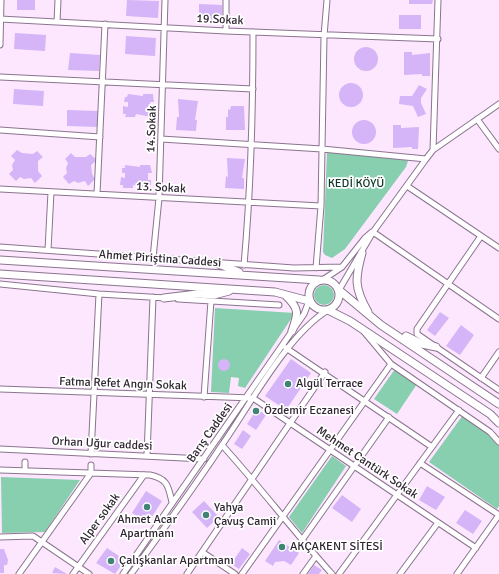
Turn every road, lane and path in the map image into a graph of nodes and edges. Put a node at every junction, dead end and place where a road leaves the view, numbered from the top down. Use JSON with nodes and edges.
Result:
{"nodes":[{"id":1,"x":1,"y":0,"type":"edge"},
{"id":2,"x":58,"y":0,"type":"edge"},
{"id":3,"x":165,"y":0,"type":"edge"},
{"id":4,"x":226,"y":0,"type":"edge"},
{"id":5,"x":327,"y":0,"type":"edge"},
{"id":6,"x":438,"y":0,"type":"edge"},
{"id":7,"x":0,"y":20,"type":"edge"},
{"id":8,"x":57,"y":22,"type":"junction"},
{"id":9,"x":105,"y":24,"type":"junction"},
{"id":10,"x":164,"y":27,"type":"junction"},
{"id":11,"x":226,"y":31,"type":"junction"},
{"id":12,"x":253,"y":32,"type":"junction"},
{"id":13,"x":324,"y":36,"type":"junction"},
{"id":14,"x":438,"y":39,"type":"junction"},
{"id":15,"x":0,"y":45,"type":"edge"},
{"id":16,"x":0,"y":77,"type":"edge"},
{"id":17,"x":102,"y":81,"type":"junction"},
{"id":18,"x":163,"y":84,"type":"junction"},
{"id":19,"x":253,"y":90,"type":"junction"},
{"id":20,"x":499,"y":104,"type":"edge"},
{"id":21,"x":477,"y":119,"type":"junction"},
{"id":22,"x":0,"y":130,"type":"edge"},
{"id":23,"x":100,"y":137,"type":"junction"},
{"id":24,"x":161,"y":139,"type":"junction"},
{"id":25,"x":251,"y":144,"type":"junction"},
{"id":26,"x":322,"y":149,"type":"junction"},
{"id":27,"x":499,"y":149,"type":"edge"},
{"id":28,"x":433,"y":150,"type":"junction"},
{"id":29,"x":426,"y":159,"type":"junction"},
{"id":30,"x":407,"y":186,"type":"junction"},
{"id":31,"x":0,"y":189,"type":"edge"},
{"id":32,"x":51,"y":192,"type":"junction"},
{"id":33,"x":97,"y":194,"type":"junction"},
{"id":34,"x":159,"y":198,"type":"junction"},
{"id":35,"x":250,"y":202,"type":"junction"},
{"id":36,"x":321,"y":206,"type":"junction"},
{"id":37,"x":373,"y":232,"type":"junction"},
{"id":38,"x":481,"y":236,"type":"junction"},
{"id":39,"x":0,"y":247,"type":"edge"},
{"id":40,"x":499,"y":248,"type":"edge"},
{"id":41,"x":48,"y":250,"type":"junction"},
{"id":42,"x":362,"y":253,"type":"junction"},
{"id":43,"x":153,"y":258,"type":"junction"},
{"id":44,"x":0,"y":260,"type":"edge"},
{"id":45,"x":216,"y":263,"type":"junction"},
{"id":46,"x":244,"y":265,"type":"junction"},
{"id":47,"x":342,"y":267,"type":"junction"},
{"id":48,"x":316,"y":268,"type":"junction"},
{"id":49,"x":0,"y":274,"type":"edge"},
{"id":50,"x":248,"y":276,"type":"junction"},
{"id":51,"x":322,"y":280,"type":"junction"},
{"id":52,"x":0,"y":284,"type":"edge"},
{"id":53,"x":448,"y":284,"type":"junction"},
{"id":54,"x":236,"y":289,"type":"junction"},
{"id":55,"x":339,"y":290,"type":"junction"},
{"id":56,"x":99,"y":294,"type":"junction"},
{"id":57,"x":284,"y":294,"type":"junction"},
{"id":58,"x":153,"y":297,"type":"junction"},
{"id":59,"x":164,"y":298,"type":"junction"},
{"id":60,"x":211,"y":301,"type":"junction"},
{"id":61,"x":309,"y":301,"type":"junction"},
{"id":62,"x":279,"y":305,"type":"dead end"},
{"id":63,"x":328,"y":310,"type":"junction"},
{"id":64,"x":371,"y":317,"type":"junction"},
{"id":65,"x":499,"y":319,"type":"edge"},
{"id":66,"x":360,"y":328,"type":"junction"},
{"id":67,"x":292,"y":331,"type":"junction"},
{"id":68,"x":390,"y":331,"type":"junction"},
{"id":69,"x":282,"y":345,"type":"junction"},
{"id":70,"x":436,"y":347,"type":"junction"},
{"id":71,"x":288,"y":348,"type":"junction"},
{"id":72,"x":499,"y":352,"type":"edge"},
{"id":73,"x":391,"y":364,"type":"junction"},
{"id":74,"x":325,"y":372,"type":"junction"},
{"id":75,"x":481,"y":378,"type":"junction"},
{"id":76,"x":0,"y":389,"type":"edge"},
{"id":77,"x":499,"y":390,"type":"edge"},
{"id":78,"x":95,"y":392,"type":"junction"},
{"id":79,"x":150,"y":395,"type":"junction"},
{"id":80,"x":204,"y":397,"type":"junction"},
{"id":81,"x":253,"y":398,"type":"junction"},
{"id":82,"x":245,"y":399,"type":"junction"},
{"id":83,"x":366,"y":400,"type":"junction"},
{"id":84,"x":499,"y":404,"type":"edge"},
{"id":85,"x":459,"y":410,"type":"junction"},
{"id":86,"x":389,"y":417,"type":"junction"},
{"id":87,"x":289,"y":423,"type":"junction"},
{"id":88,"x":499,"y":423,"type":"edge"},
{"id":89,"x":499,"y":442,"type":"edge"},
{"id":90,"x":222,"y":445,"type":"junction"},
{"id":91,"x":432,"y":447,"type":"junction"},
{"id":92,"x":0,"y":449,"type":"edge"},
{"id":93,"x":330,"y":450,"type":"junction"},
{"id":94,"x":91,"y":454,"type":"junction"},
{"id":95,"x":147,"y":456,"type":"junction"},
{"id":96,"x":204,"y":459,"type":"junction"},
{"id":97,"x":25,"y":462,"type":"dead end"},
{"id":98,"x":420,"y":462,"type":"junction"},
{"id":99,"x":91,"y":465,"type":"dead end"},
{"id":100,"x":354,"y":466,"type":"junction"},
{"id":101,"x":0,"y":470,"type":"edge"},
{"id":102,"x":25,"y":471,"type":"junction"},
{"id":103,"x":91,"y":473,"type":"junction"},
{"id":104,"x":144,"y":475,"type":"junction"},
{"id":105,"x":253,"y":480,"type":"junction"},
{"id":106,"x":397,"y":496,"type":"junction"},
{"id":107,"x":172,"y":502,"type":"junction"},
{"id":108,"x":282,"y":517,"type":"junction"},
{"id":109,"x":437,"y":524,"type":"junction"},
{"id":110,"x":0,"y":537,"type":"edge"},
{"id":111,"x":302,"y":540,"type":"junction"},
{"id":112,"x":43,"y":542,"type":"junction"},
{"id":113,"x":476,"y":548,"type":"junction"},
{"id":114,"x":202,"y":552,"type":"junction"},
{"id":115,"x":316,"y":556,"type":"junction"},
{"id":116,"x":78,"y":567,"type":"junction"},
{"id":117,"x":19,"y":574,"type":"edge"},
{"id":118,"x":73,"y":574,"type":"edge"},
{"id":119,"x":89,"y":574,"type":"edge"},
{"id":120,"x":124,"y":574,"type":"edge"},
{"id":121,"x":131,"y":574,"type":"edge"},
{"id":122,"x":187,"y":574,"type":"edge"},
{"id":123,"x":235,"y":574,"type":"edge"},
{"id":124,"x":242,"y":574,"type":"edge"},
{"id":125,"x":303,"y":574,"type":"edge"},
{"id":126,"x":332,"y":574,"type":"edge"},
{"id":127,"x":339,"y":574,"type":"edge"},
{"id":128,"x":400,"y":574,"type":"edge"},
{"id":129,"x":457,"y":574,"type":"edge"}],
"edges":[{"from":1,"to":7,"type":"street"},
{"from":2,"to":8,"type":"street"},
{"from":3,"to":10,"type":"street","name":"14.Sokak"},
{"from":4,"to":11,"type":"street"},
{"from":5,"to":13,"type":"street"},
{"from":6,"to":14,"type":"street"},
{"from":7,"to":8,"type":"street","name":"19.Sokak"},
{"from":7,"to":15,"type":"street"},
{"from":8,"to":9,"type":"street","name":"19.Sokak"},
{"from":9,"to":10,"type":"street","name":"19.Sokak"},
{"from":9,"to":17,"type":"street"},
{"from":10,"to":11,"type":"street","name":"19.Sokak"},
{"from":10,"to":18,"type":"street","name":"14.Sokak"},
{"from":11,"to":12,"type":"street","name":"19.Sokak"},
{"from":12,"to":13,"type":"street","name":"19.Sokak"},
{"from":12,"to":19,"type":"street"},
{"from":13,"to":14,"type":"street","name":"19.Sokak"},
{"from":13,"to":26,"type":"street"},
{"from":14,"to":28,"type":"street"},
{"from":16,"to":17,"type":"street"},
{"from":17,"to":18,"type":"street"},
{"from":17,"to":23,"type":"street"},
{"from":18,"to":19,"type":"street"},
{"from":18,"to":24,"type":"street","name":"14.Sokak"},
{"from":19,"to":25,"type":"street"},
{"from":20,"to":21,"type":"street"},
{"from":21,"to":27,"type":"street"},
{"from":21,"to":28,"type":"street"},
{"from":22,"to":23,"type":"street"},
{"from":23,"to":33,"type":"street"},
{"from":24,"to":25,"type":"street"},
{"from":24,"to":34,"type":"street","name":"14.Sokak"},
{"from":25,"to":26,"type":"street"},
{"from":25,"to":35,"type":"street"},
{"from":26,"to":29,"type":"street"},
{"from":26,"to":36,"type":"street"},
{"from":28,"to":29,"type":"street"},
{"from":29,"to":30,"type":"street"},
{"from":30,"to":37,"type":"street"},
{"from":30,"to":38,"type":"street"},
{"from":31,"to":32,"type":"street","name":"13. Sokak"},
{"from":32,"to":33,"type":"street","name":"13. Sokak"},
{"from":32,"to":41,"type":"street"},
{"from":33,"to":34,"type":"street","name":"13. Sokak"},
{"from":34,"to":35,"type":"street","name":"13. Sokak"},
{"from":34,"to":43,"type":"street","name":"14.Sokak"},
{"from":35,"to":36,"type":"street","name":"13. Sokak"},
{"from":35,"to":46,"type":"street"},
{"from":36,"to":48,"type":"street"},
{"from":37,"to":42,"type":"street"},
{"from":37,"to":47,"type":"street"},
{"from":37,"to":53,"type":"street"},
{"from":38,"to":40,"type":"street"},
{"from":38,"to":53,"type":"street"},
{"from":39,"to":41,"type":"street"},
{"from":41,"to":43,"type":"street"},
{"from":42,"to":55,"type":"street"},
{"from":42,"to":64,"type":"street"},
{"from":43,"to":45,"type":"street"},
{"from":44,"to":50,"type":"street","name":"Ahmet Piriştina Caddesi"},
{"from":45,"to":46,"type":"street"},
{"from":45,"to":50,"type":"street"},
{"from":46,"to":48,"type":"street"},
{"from":47,"to":48,"type":"street"},
{"from":47,"to":51,"type":"street"},
{"from":49,"to":54,"type":"street","name":"Ahmet Piriştina Caddesi"},
{"from":50,"to":51,"type":"street","name":"Ahmet Piriştina Caddesi"},
{"from":51,"to":55,"type":"street"},
{"from":51,"to":61,"type":"street"},
{"from":52,"to":56,"type":"street"},
{"from":53,"to":65,"type":"street"},
{"from":53,"to":70,"type":"street"},
{"from":54,"to":57,"type":"street","name":"Ahmet Piriştina Caddesi"},
{"from":54,"to":59,"type":"street"},
{"from":55,"to":63,"type":"street"},
{"from":55,"to":64,"type":"street"},
{"from":56,"to":58,"type":"street"},
{"from":56,"to":78,"type":"street"},
{"from":57,"to":61,"type":"street","name":"Ahmet Piriştina Caddesi"},
{"from":57,"to":67,"type":"street"},
{"from":58,"to":59,"type":"street"},
{"from":58,"to":79,"type":"street"},
{"from":59,"to":60,"type":"street"},
{"from":60,"to":62,"type":"street"},
{"from":60,"to":80,"type":"street"},
{"from":61,"to":63,"type":"street"},
{"from":61,"to":67,"type":"street","name":"Barış Caddesi"},
{"from":63,"to":66,"type":"street"},
{"from":63,"to":71,"type":"street","name":"Barış Caddesi"},
{"from":64,"to":68,"type":"street"},
{"from":66,"to":73,"type":"street"},
{"from":66,"to":88,"type":"street"},
{"from":67,"to":69,"type":"street","name":"Barış Caddesi"},
{"from":68,"to":70,"type":"street"},
{"from":68,"to":84,"type":"street"},
{"from":69,"to":71,"type":"street"},
{"from":69,"to":82,"type":"street","name":"Barış Caddesi"},
{"from":70,"to":75,"type":"street"},
{"from":71,"to":74,"type":"street"},
{"from":71,"to":81,"type":"street","name":"Barış Caddesi"},
{"from":72,"to":75,"type":"street"},
{"from":73,"to":83,"type":"street"},
{"from":73,"to":85,"type":"street"},
{"from":74,"to":83,"type":"street"},
{"from":74,"to":87,"type":"street"},
{"from":75,"to":77,"type":"street"},
{"from":76,"to":78,"type":"street","name":"Fatma Refet Angın Sokak"},
{"from":78,"to":79,"type":"street","name":"Fatma Refet Angın Sokak"},
{"from":78,"to":94,"type":"street"},
{"from":79,"to":80,"type":"street","name":"Fatma Refet Angın Sokak"},
{"from":79,"to":95,"type":"street"},
{"from":80,"to":82,"type":"street","name":"Fatma Refet Angın Sokak"},
{"from":81,"to":82,"type":"street"},
{"from":81,"to":87,"type":"street","name":"Mehmet Cantürk Sokak"},
{"from":81,"to":90,"type":"street","name":"Barış Caddesi"},
{"from":82,"to":96,"type":"street","name":"Barış Caddesi"},
{"from":83,"to":86,"type":"street"},
{"from":83,"to":93,"type":"street"},
{"from":85,"to":89,"type":"street"},
{"from":85,"to":91,"type":"street"},
{"from":86,"to":91,"type":"street"},
{"from":86,"to":100,"type":"street"},
{"from":87,"to":93,"type":"street","name":"Mehmet Cantürk Sokak"},
{"from":87,"to":105,"type":"street"},
{"from":90,"to":105,"type":"street"},
{"from":90,"to":121,"type":"street","name":"Barış Caddesi"},
{"from":91,"to":98,"type":"street"},
{"from":92,"to":94,"type":"street","name":"Orhan Uğur caddesi"},
{"from":93,"to":100,"type":"street","name":"Mehmet Cantürk Sokak"},
{"from":93,"to":108,"type":"street"},
{"from":94,"to":95,"type":"street","name":"Orhan Uğur caddesi"},
{"from":95,"to":96,"type":"street","name":"Orhan Uğur caddesi"},
{"from":96,"to":107,"type":"street","name":"Barış Caddesi"},
{"from":97,"to":102,"type":"street"},
{"from":98,"to":106,"type":"street"},
{"from":98,"to":113,"type":"street"},
{"from":99,"to":103,"type":"street"},
{"from":100,"to":106,"type":"street","name":"Mehmet Cantürk Sokak"},
{"from":100,"to":111,"type":"street"},
{"from":101,"to":102,"type":"street"},
{"from":102,"to":103,"type":"street"},
{"from":103,"to":104,"type":"street"},
{"from":103,"to":112,"type":"street"},
{"from":104,"to":107,"type":"street"},
{"from":104,"to":116,"type":"street","name":"Alper sokak"},
{"from":105,"to":108,"type":"street"},
{"from":105,"to":114,"type":"street"},
{"from":106,"to":109,"type":"street","name":"Mehmet Cantürk Sokak"},
{"from":106,"to":127,"type":"street"},
{"from":107,"to":120,"type":"street","name":"Barış Caddesi"},
{"from":108,"to":111,"type":"street"},
{"from":108,"to":124,"type":"street"},
{"from":109,"to":113,"type":"street","name":"Mehmet Cantürk Sokak"},
{"from":109,"to":128,"type":"street"},
{"from":110,"to":112,"type":"street"},
{"from":111,"to":115,"type":"street"},
{"from":112,"to":116,"type":"street"},
{"from":112,"to":117,"type":"street"},
{"from":113,"to":129,"type":"street"},
{"from":114,"to":122,"type":"street"},
{"from":114,"to":123,"type":"street"},
{"from":115,"to":125,"type":"street"},
{"from":115,"to":126,"type":"street"},
{"from":116,"to":118,"type":"street","name":"Alper sokak"},
{"from":116,"to":119,"type":"street"}]}
